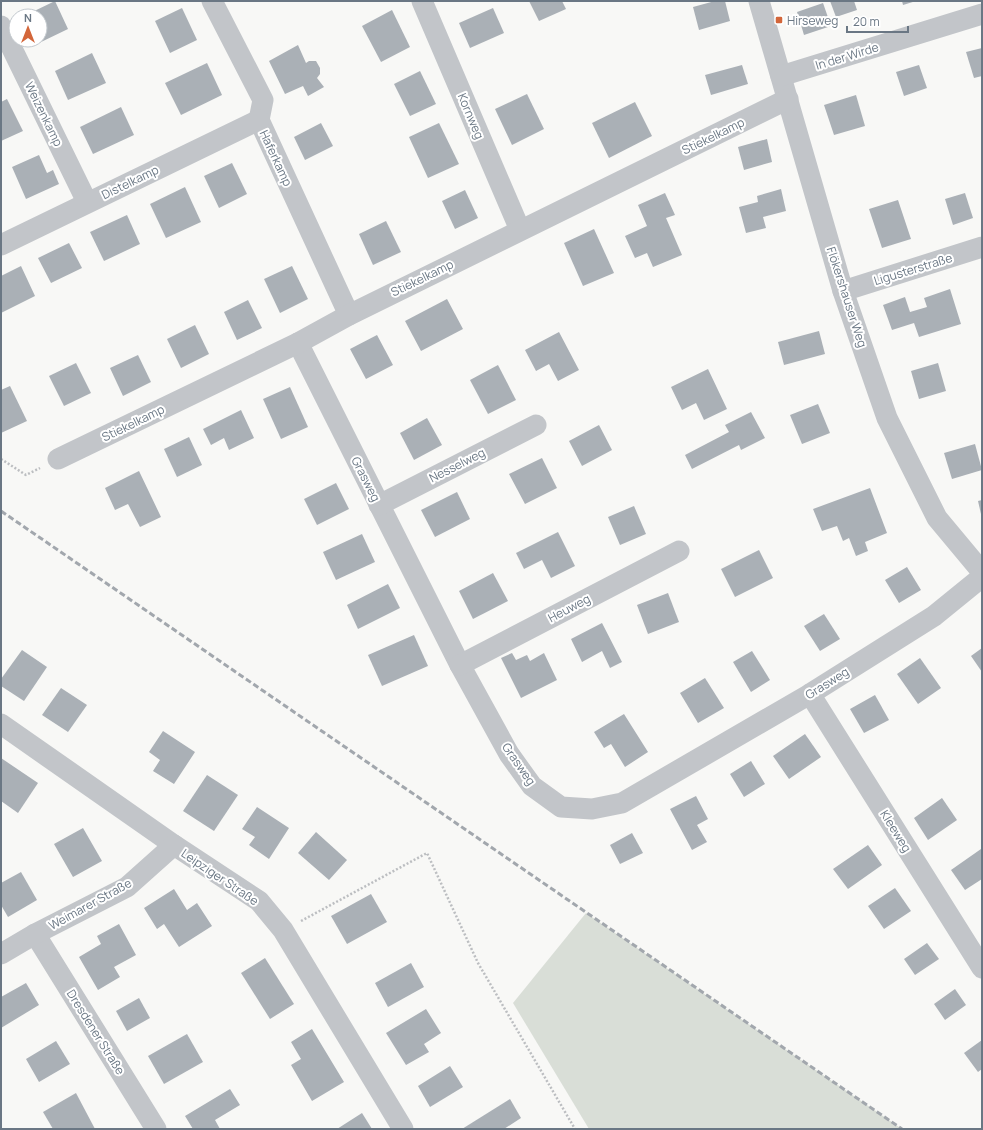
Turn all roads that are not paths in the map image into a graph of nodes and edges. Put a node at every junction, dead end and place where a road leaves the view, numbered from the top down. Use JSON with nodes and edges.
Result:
{"nodes":[{"id":1,"x":212,"y":1,"type":"edge"},
{"id":2,"x":759,"y":1,"type":"edge"},
{"id":3,"x":426,"y":2,"type":"edge"},
{"id":4,"x":982,"y":14,"type":"edge"},
{"id":5,"x":1,"y":26,"type":"edge"},
{"id":6,"x":781,"y":76,"type":"junction"},
{"id":7,"x":788,"y":99,"type":"junction"},
{"id":8,"x":259,"y":120,"type":"junction"},
{"id":9,"x":87,"y":202,"type":"junction"},
{"id":10,"x":520,"y":230,"type":"junction"},
{"id":11,"x":1,"y":245,"type":"edge"},
{"id":12,"x":982,"y":247,"type":"edge"},
{"id":13,"x":843,"y":290,"type":"junction"},
{"id":14,"x":349,"y":315,"type":"junction"},
{"id":15,"x":298,"y":343,"type":"junction"},
{"id":16,"x":536,"y":425,"type":"dead end"},
{"id":17,"x":58,"y":459,"type":"road end"},
{"id":18,"x":379,"y":505,"type":"junction"},
{"id":19,"x":679,"y":551,"type":"dead end"},
{"id":20,"x":982,"y":572,"type":"edge"},
{"id":21,"x":982,"y":577,"type":"edge"},
{"id":22,"x":460,"y":665,"type":"junction"},
{"id":23,"x":810,"y":694,"type":"junction"},
{"id":24,"x":1,"y":724,"type":"edge"},
{"id":25,"x":174,"y":845,"type":"junction"},
{"id":26,"x":35,"y":934,"type":"junction"},
{"id":27,"x":1,"y":954,"type":"edge"},
{"id":28,"x":982,"y":968,"type":"edge"},
{"id":29,"x":156,"y":1129,"type":"edge"},
{"id":30,"x":403,"y":1129,"type":"edge"}],
"edges":[{"from":1,"to":8,"type":"street","name":"Haferkamp"},
{"from":2,"to":6,"type":"street","name":"Flökershauser Weg"},
{"from":3,"to":10,"type":"street","name":"Kornweg"},
{"from":4,"to":6,"type":"street","name":"In der Wirde"},
{"from":5,"to":9,"type":"street","name":"Weizenkamp"},
{"from":6,"to":7,"type":"street","name":"Flökershauser Weg"},
{"from":7,"to":10,"type":"street","name":"Stiekelkamp"},
{"from":7,"to":13,"type":"street","name":"Flökershauser Weg"},
{"from":8,"to":9,"type":"street","name":"Distelkamp"},
{"from":8,"to":14,"type":"street","name":"Haferkamp"},
{"from":9,"to":11,"type":"street","name":"Distelkamp"},
{"from":10,"to":14,"type":"street","name":"Stiekelkamp"},
{"from":12,"to":13,"type":"street","name":"Ligusterstraße"},
{"from":13,"to":20,"type":"street","name":"Flökershauser Weg"},
{"from":14,"to":15,"type":"street","name":"Stiekelkamp"},
{"from":15,"to":17,"type":"street","name":"Stiekelkamp"},
{"from":15,"to":18,"type":"street","name":"Grasweg"},
{"from":16,"to":18,"type":"street","name":"Nesselweg"},
{"from":18,"to":22,"type":"street","name":"Grasweg"},
{"from":19,"to":22,"type":"street","name":"Heuweg"},
{"from":21,"to":23,"type":"street","name":"Grasweg"},
{"from":22,"to":23,"type":"street","name":"Grasweg"},
{"from":23,"to":28,"type":"street","name":"Kleeweg"},
{"from":24,"to":25,"type":"street","name":"Leipziger Straße"},
{"from":25,"to":26,"type":"street","name":"Weimarer Straße"},
{"from":25,"to":30,"type":"street","name":"Leipziger Straße"},
{"from":26,"to":27,"type":"street","name":"Weimarer Straße"},
{"from":26,"to":29,"type":"street","name":"Dresdener Straße"}]}
